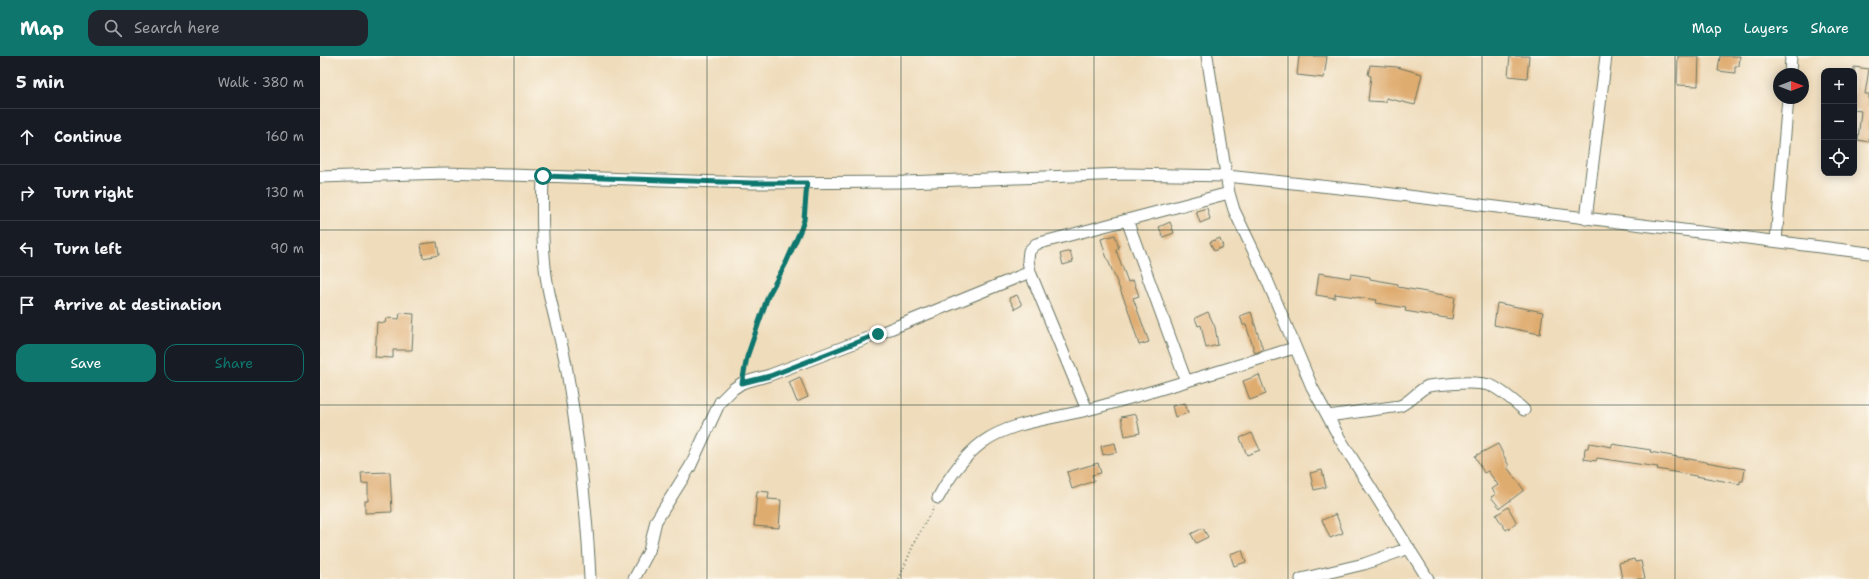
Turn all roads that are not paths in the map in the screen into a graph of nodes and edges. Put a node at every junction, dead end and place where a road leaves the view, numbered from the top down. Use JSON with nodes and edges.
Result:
{"nodes":[{"id":1,"x":1207,"y":56,"type":"edge"},
{"id":2,"x":1606,"y":56,"type":"edge"},
{"id":3,"x":1791,"y":56,"type":"edge"},
{"id":4,"x":1790,"y":68,"type":"edge"},
{"id":5,"x":1788,"y":104,"type":"edge"},
{"id":6,"x":543,"y":176,"type":"junction"},
{"id":7,"x":1227,"y":176,"type":"junction"},
{"id":8,"x":320,"y":177,"type":"edge"},
{"id":9,"x":1229,"y":193,"type":"junction"},
{"id":10,"x":1586,"y":219,"type":"junction"},
{"id":11,"x":1127,"y":220,"type":"junction"},
{"id":12,"x":1776,"y":242,"type":"junction"},
{"id":13,"x":1869,"y":253,"type":"edge"},
{"id":14,"x":1030,"y":272,"type":"junction"},
{"id":15,"x":1294,"y":348,"type":"junction"},
{"id":16,"x":1186,"y":380,"type":"junction"},
{"id":17,"x":1087,"y":410,"type":"junction"},
{"id":18,"x":1524,"y":410,"type":"dead end"},
{"id":19,"x":1328,"y":416,"type":"junction"},
{"id":20,"x":938,"y":498,"type":"road end"},
{"id":21,"x":1410,"y":548,"type":"junction"},
{"id":22,"x":590,"y":579,"type":"edge"},
{"id":23,"x":634,"y":579,"type":"edge"},
{"id":24,"x":1301,"y":579,"type":"edge"},
{"id":25,"x":1428,"y":579,"type":"edge"}],
"edges":[{"from":1,"to":7,"type":"street"},
{"from":2,"to":10,"type":"street"},
{"from":3,"to":4,"type":"street"},
{"from":5,"to":12,"type":"street"},
{"from":6,"to":7,"type":"street"},
{"from":6,"to":8,"type":"street"},
{"from":6,"to":22,"type":"street"},
{"from":7,"to":9,"type":"street"},
{"from":7,"to":10,"type":"street"},
{"from":9,"to":11,"type":"street"},
{"from":9,"to":15,"type":"street"},
{"from":10,"to":12,"type":"street"},
{"from":11,"to":14,"type":"street"},
{"from":11,"to":16,"type":"street"},
{"from":12,"to":13,"type":"street"},
{"from":14,"to":17,"type":"street"},
{"from":14,"to":23,"type":"street"},
{"from":15,"to":16,"type":"street"},
{"from":15,"to":19,"type":"street"},
{"from":16,"to":17,"type":"street"},
{"from":17,"to":20,"type":"street"},
{"from":18,"to":19,"type":"street"},
{"from":19,"to":21,"type":"street"},
{"from":21,"to":24,"type":"street"},
{"from":21,"to":25,"type":"street"}]}
